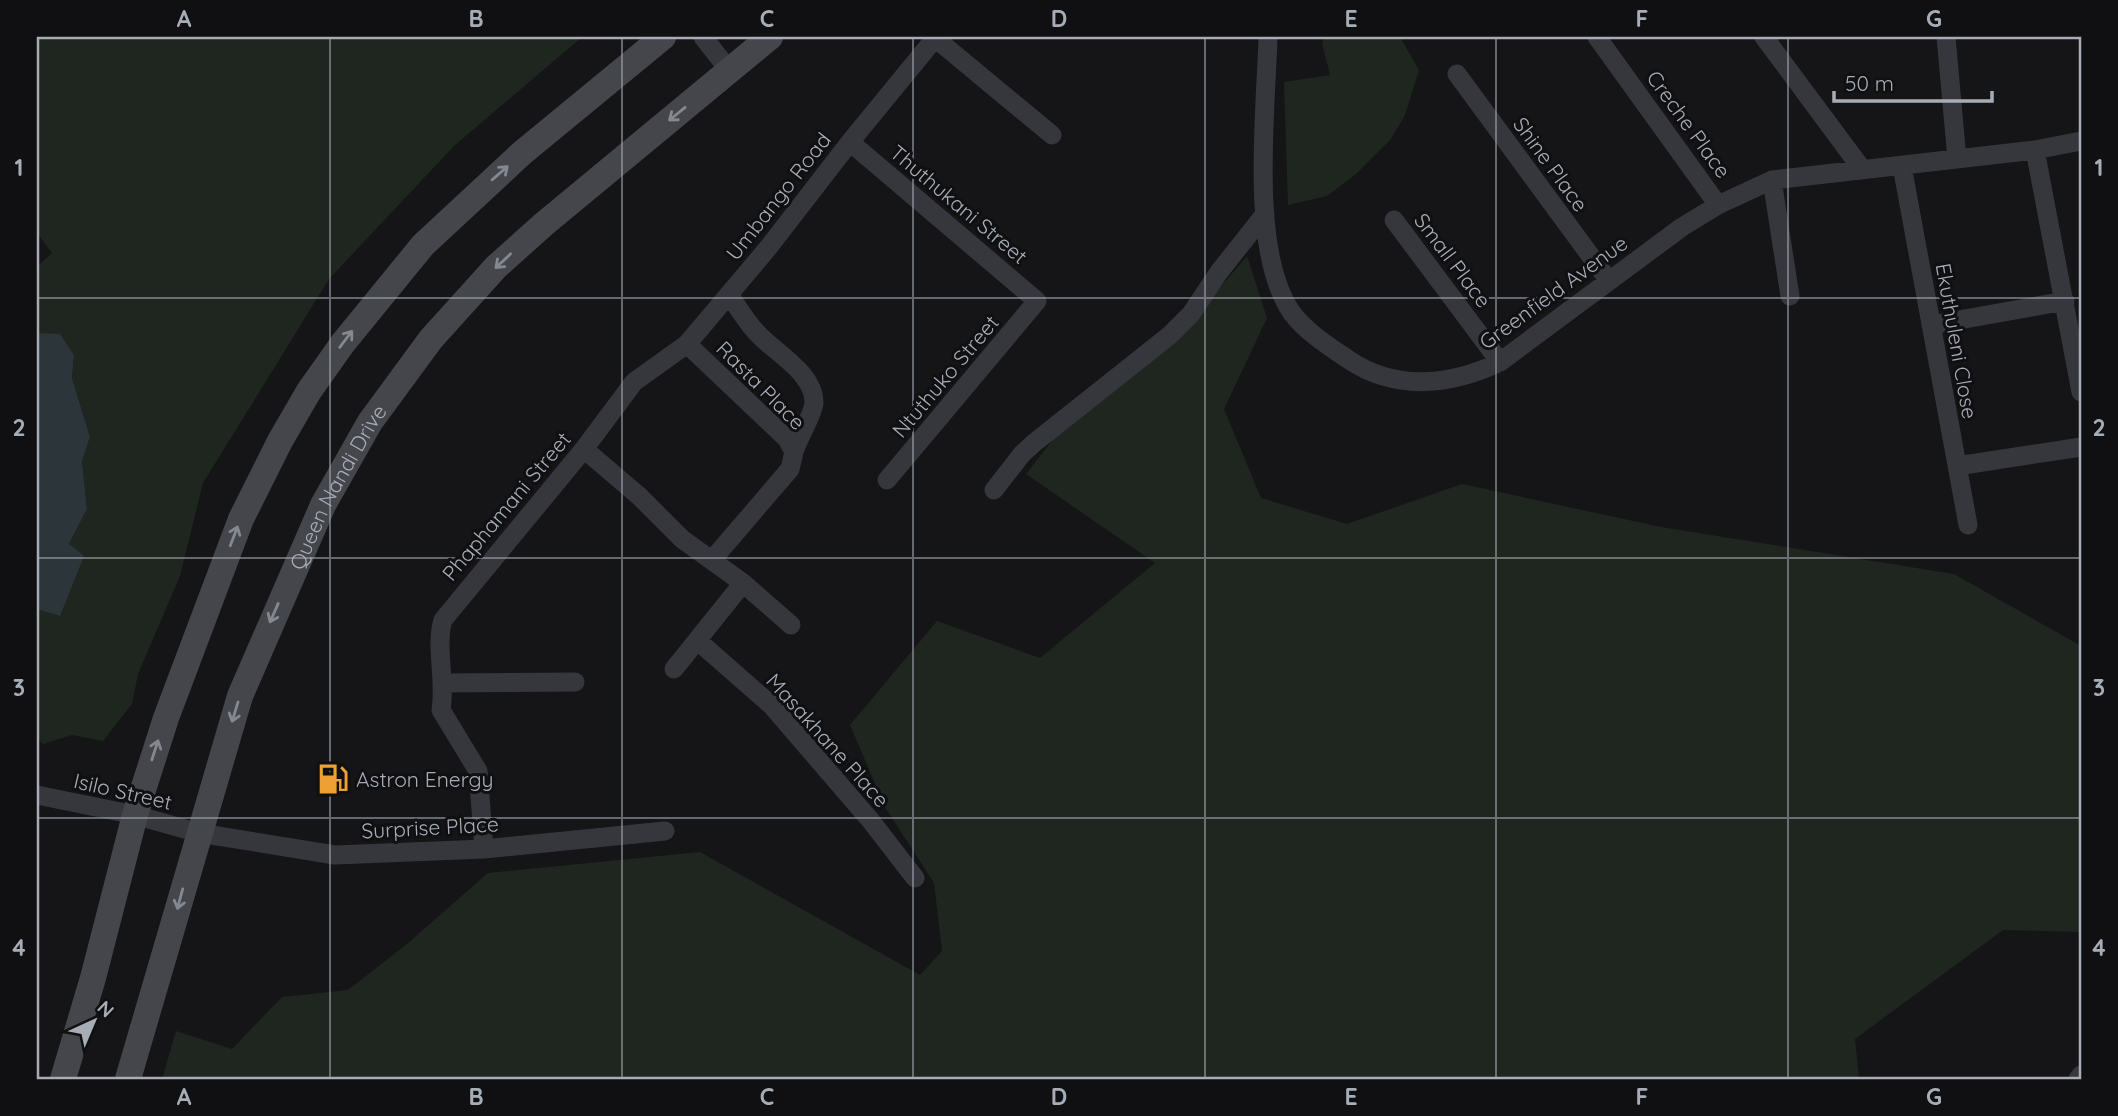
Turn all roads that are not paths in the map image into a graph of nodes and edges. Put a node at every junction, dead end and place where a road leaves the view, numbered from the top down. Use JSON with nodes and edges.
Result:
{"nodes":[{"id":1,"x":663,"y":37,"type":"edge"},
{"id":2,"x":703,"y":37,"type":"edge"},
{"id":3,"x":770,"y":37,"type":"edge"},
{"id":4,"x":936,"y":37,"type":"edge"},
{"id":5,"x":1268,"y":37,"type":"edge"},
{"id":6,"x":1597,"y":37,"type":"edge"},
{"id":7,"x":1764,"y":37,"type":"edge"},
{"id":8,"x":1946,"y":37,"type":"edge"},
{"id":9,"x":729,"y":70,"type":"junction"},
{"id":10,"x":1457,"y":74,"type":"dead end"},
{"id":11,"x":1052,"y":135,"type":"dead end"},
{"id":12,"x":2081,"y":141,"type":"edge"},
{"id":13,"x":850,"y":142,"type":"junction"},
{"id":14,"x":2035,"y":150,"type":"junction"},
{"id":15,"x":1957,"y":159,"type":"junction"},
{"id":16,"x":1902,"y":166,"type":"junction"},
{"id":17,"x":1862,"y":169,"type":"junction"},
{"id":18,"x":1772,"y":180,"type":"junction"},
{"id":19,"x":1718,"y":205,"type":"junction"},
{"id":20,"x":1265,"y":214,"type":"junction"},
{"id":21,"x":1394,"y":220,"type":"dead end"},
{"id":22,"x":1609,"y":281,"type":"junction"},
{"id":23,"x":729,"y":294,"type":"junction"},
{"id":24,"x":1790,"y":296,"type":"dead end"},
{"id":25,"x":1037,"y":301,"type":"joint"},
{"id":26,"x":2065,"y":301,"type":"junction"},
{"id":27,"x":1931,"y":325,"type":"junction"},
{"id":28,"x":687,"y":344,"type":"junction"},
{"id":29,"x":1500,"y":362,"type":"junction"},
{"id":30,"x":646,"y":373,"type":"joint"},
{"id":31,"x":2081,"y":391,"type":"edge"},
{"id":32,"x":2081,"y":447,"type":"edge"},
{"id":33,"x":584,"y":449,"type":"junction"},
{"id":34,"x":793,"y":452,"type":"junction"},
{"id":35,"x":1957,"y":466,"type":"junction"},
{"id":36,"x":887,"y":480,"type":"dead end"},
{"id":37,"x":994,"y":490,"type":"dead end"},
{"id":38,"x":1968,"y":525,"type":"dead end"},
{"id":39,"x":712,"y":560,"type":"junction"},
{"id":40,"x":743,"y":583,"type":"junction"},
{"id":41,"x":792,"y":625,"type":"dead end"},
{"id":42,"x":698,"y":641,"type":"junction"},
{"id":43,"x":674,"y":669,"type":"dead end"},
{"id":44,"x":575,"y":682,"type":"dead end"},
{"id":45,"x":443,"y":683,"type":"junction"},
{"id":46,"x":37,"y":795,"type":"edge"},
{"id":47,"x":135,"y":815,"type":"junction"},
{"id":48,"x":665,"y":831,"type":"dead end"},
{"id":49,"x":199,"y":833,"type":"junction"},
{"id":50,"x":484,"y":849,"type":"junction"},
{"id":51,"x":915,"y":878,"type":"dead end"},
{"id":52,"x":63,"y":1079,"type":"edge"},
{"id":53,"x":128,"y":1079,"type":"edge"}],
"edges":[{"from":47,"to":1,"type":"main road","one_way":true},
{"from":2,"to":9,"type":"street"},
{"from":3,"to":9,"type":"main road","name":"Queen Nandi Drive"},
{"from":4,"to":11,"type":"street"},
{"from":4,"to":13,"type":"street","name":"Umbango Road"},
{"from":5,"to":20,"type":"street","name":"Greenfield Avenue"},
{"from":6,"to":19,"type":"street","name":"Creche Place"},
{"from":7,"to":17,"type":"street"},
{"from":8,"to":15,"type":"street"},
{"from":9,"to":49,"type":"main road","name":"Queen Nandi Drive","one_way":true},
{"from":10,"to":22,"type":"street","name":"Shine Place"},
{"from":12,"to":14,"type":"street","name":"Greenfield Avenue"},
{"from":13,"to":23,"type":"street","name":"Umbango Road"},
{"from":13,"to":25,"type":"street","name":"Thuthukani Street"},
{"from":14,"to":15,"type":"street","name":"Greenfield Avenue"},
{"from":14,"to":26,"type":"street"},
{"from":15,"to":16,"type":"street","name":"Greenfield Avenue"},
{"from":16,"to":17,"type":"street","name":"Greenfield Avenue"},
{"from":16,"to":27,"type":"street","name":"Ekuthuleni Close"},
{"from":17,"to":18,"type":"street","name":"Greenfield Avenue"},
{"from":18,"to":19,"type":"street","name":"Greenfield Avenue"},
{"from":18,"to":24,"type":"street"},
{"from":19,"to":22,"type":"street","name":"Greenfield Avenue"},
{"from":20,"to":29,"type":"street","name":"Greenfield Avenue"},
{"from":20,"to":37,"type":"street"},
{"from":21,"to":29,"type":"street","name":"Small Place"},
{"from":22,"to":29,"type":"street","name":"Greenfield Avenue"},
{"from":23,"to":28,"type":"street","name":"Umbango Road"},
{"from":23,"to":34,"type":"street"},
{"from":25,"to":36,"type":"street","name":"Ntuthuko Street"},
{"from":26,"to":27,"type":"street"},
{"from":26,"to":31,"type":"street"},
{"from":27,"to":35,"type":"street","name":"Ekuthuleni Close"},
{"from":28,"to":30,"type":"street","name":"Umbango Road"},
{"from":28,"to":34,"type":"street","name":"Rasta Place"},
{"from":30,"to":33,"type":"street","name":"Phaphamani Street"},
{"from":32,"to":35,"type":"street"},
{"from":33,"to":39,"type":"street"},
{"from":33,"to":45,"type":"street","name":"Phaphamani Street"},
{"from":34,"to":39,"type":"street","name":"Rasta Place"},
{"from":35,"to":38,"type":"street","name":"Ekuthuleni Close"},
{"from":39,"to":40,"type":"street"},
{"from":40,"to":41,"type":"street"},
{"from":40,"to":42,"type":"street"},
{"from":42,"to":43,"type":"street"},
{"from":42,"to":51,"type":"street","name":"Masakhane Place"},
{"from":44,"to":45,"type":"street"},
{"from":45,"to":50,"type":"street","name":"Phaphamani Street"},
{"from":46,"to":47,"type":"street","name":"Isilo Street"},
{"from":47,"to":49,"type":"street","name":"Isilo Street"},
{"from":47,"to":52,"type":"main road"},
{"from":48,"to":50,"type":"street","name":"Surprise Place"},
{"from":49,"to":50,"type":"street","name":"Surprise Place"},
{"from":49,"to":53,"type":"main road","name":"Queen Nandi Drive","one_way":true}]}
